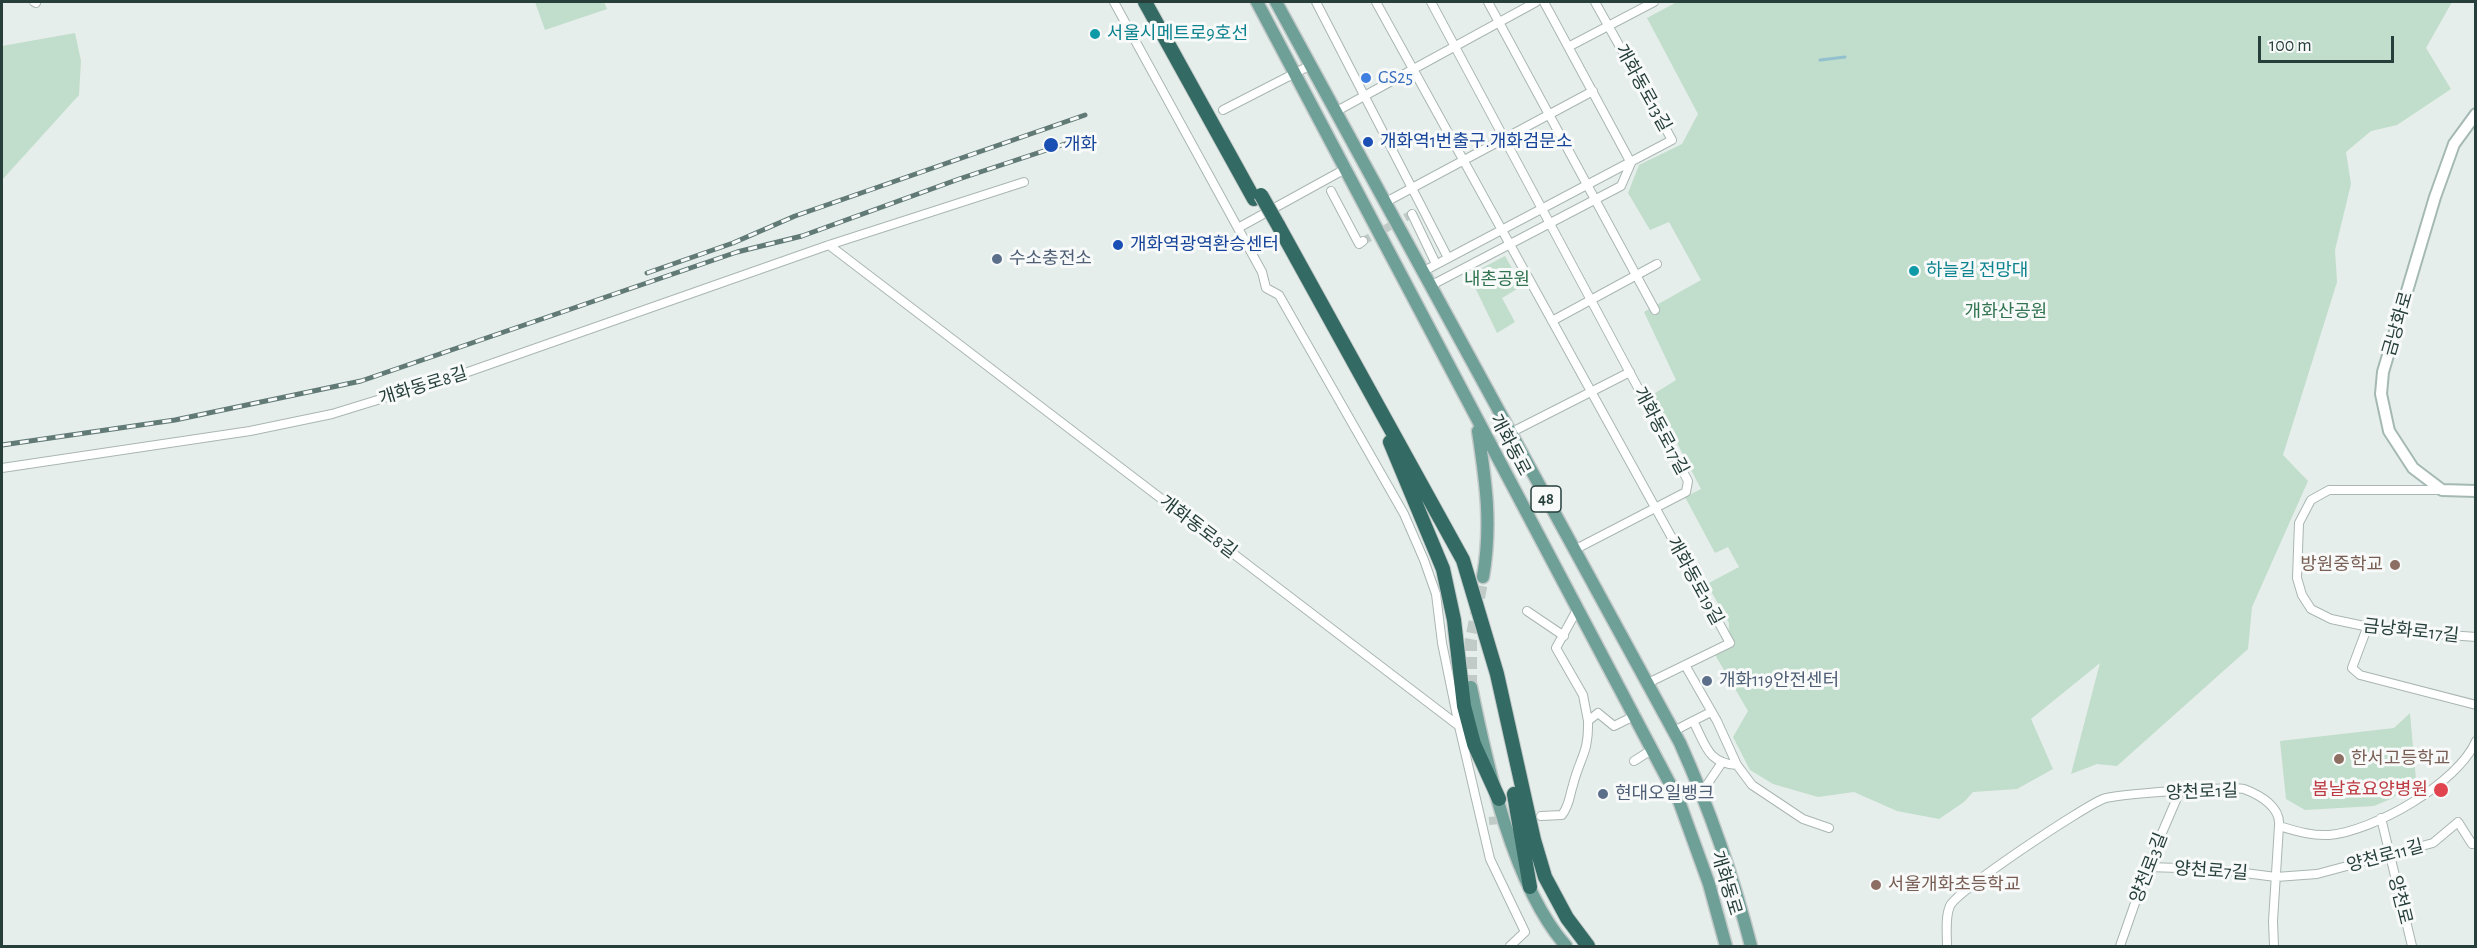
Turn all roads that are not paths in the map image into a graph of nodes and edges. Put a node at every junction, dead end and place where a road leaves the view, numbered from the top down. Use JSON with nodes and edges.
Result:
{"nodes":[{"id":1,"x":1114,"y":2,"type":"edge"},
{"id":2,"x":1144,"y":2,"type":"edge"},
{"id":3,"x":1153,"y":2,"type":"edge"},
{"id":4,"x":1257,"y":2,"type":"edge"},
{"id":5,"x":1276,"y":2,"type":"edge"},
{"id":6,"x":1316,"y":2,"type":"edge"},
{"id":7,"x":1376,"y":2,"type":"edge"},
{"id":8,"x":1431,"y":2,"type":"edge"},
{"id":9,"x":1488,"y":2,"type":"edge"},
{"id":10,"x":1536,"y":2,"type":"edge"},
{"id":11,"x":1544,"y":2,"type":"edge"},
{"id":12,"x":1595,"y":2,"type":"edge"},
{"id":13,"x":1654,"y":2,"type":"edge"},
{"id":14,"x":1284,"y":15,"type":"junction"},
{"id":15,"x":1499,"y":21,"type":"junction"},
{"id":16,"x":1610,"y":27,"type":"junction"},
{"id":17,"x":1455,"y":45,"type":"junction"},
{"id":18,"x":1570,"y":46,"type":"junction"},
{"id":19,"x":1309,"y":66,"type":"junction"},
{"id":20,"x":1413,"y":68,"type":"junction"},
{"id":21,"x":1295,"y":72,"type":"junction"},
{"id":22,"x":1195,"y":84,"type":"junction"},
{"id":23,"x":1593,"y":92,"type":"junction"},
{"id":24,"x":1363,"y":96,"type":"junction"},
{"id":25,"x":1223,"y":110,"type":"dead end"},
{"id":26,"x":1335,"y":112,"type":"junction"},
{"id":27,"x":2475,"y":114,"type":"edge"},
{"id":28,"x":1550,"y":115,"type":"junction"},
{"id":29,"x":1505,"y":139,"type":"junction"},
{"id":30,"x":1464,"y":160,"type":"junction"},
{"id":31,"x":1631,"y":163,"type":"junction"},
{"id":32,"x":1347,"y":168,"type":"junction"},
{"id":33,"x":1024,"y":182,"type":"dead end"},
{"id":34,"x":1588,"y":186,"type":"junction"},
{"id":35,"x":1411,"y":189,"type":"junction"},
{"id":36,"x":1331,"y":191,"type":"dead end"},
{"id":37,"x":1595,"y":199,"type":"junction"},
{"id":38,"x":1384,"y":203,"type":"junction"},
{"id":39,"x":1543,"y":209,"type":"junction"},
{"id":40,"x":1412,"y":214,"type":"dead end"},
{"id":41,"x":1550,"y":223,"type":"junction"},
{"id":42,"x":1274,"y":227,"type":"junction"},
{"id":43,"x":1238,"y":228,"type":"junction"},
{"id":44,"x":1502,"y":230,"type":"junction"},
{"id":45,"x":1363,"y":241,"type":"dead end"},
{"id":46,"x":1510,"y":244,"type":"junction"},
{"id":47,"x":829,"y":245,"type":"junction"},
{"id":48,"x":1448,"y":258,"type":"junction"},
{"id":49,"x":1436,"y":264,"type":"junction"},
{"id":50,"x":1657,"y":264,"type":"dead end"},
{"id":51,"x":1422,"y":272,"type":"junction"},
{"id":52,"x":1636,"y":275,"type":"junction"},
{"id":53,"x":1430,"y":286,"type":"junction"},
{"id":54,"x":1591,"y":300,"type":"junction"},
{"id":55,"x":1655,"y":310,"type":"dead end"},
{"id":56,"x":1552,"y":321,"type":"junction"},
{"id":57,"x":1630,"y":372,"type":"junction"},
{"id":58,"x":1591,"y":392,"type":"junction"},
{"id":59,"x":1477,"y":421,"type":"junction"},
{"id":60,"x":1510,"y":433,"type":"junction"},
{"id":61,"x":1390,"y":442,"type":"junction"},
{"id":62,"x":2,"y":468,"type":"edge"},
{"id":63,"x":2442,"y":490,"type":"junction"},
{"id":64,"x":2475,"y":491,"type":"edge"},
{"id":65,"x":1654,"y":507,"type":"junction"},
{"id":66,"x":1574,"y":550,"type":"junction"},
{"id":67,"x":1483,"y":577,"type":"tunnel mouth"},
{"id":68,"x":1578,"y":608,"type":"junction"},
{"id":69,"x":1527,"y":611,"type":"dead end"},
{"id":70,"x":2367,"y":628,"type":"junction"},
{"id":71,"x":1564,"y":636,"type":"junction"},
{"id":72,"x":2475,"y":637,"type":"edge"},
{"id":73,"x":1685,"y":665,"type":"junction"},
{"id":74,"x":1648,"y":683,"type":"junction"},
{"id":75,"x":1471,"y":687,"type":"tunnel mouth"},
{"id":76,"x":2475,"y":705,"type":"edge"},
{"id":77,"x":1711,"y":712,"type":"junction"},
{"id":78,"x":1636,"y":715,"type":"junction"},
{"id":79,"x":1588,"y":721,"type":"junction"},
{"id":80,"x":1693,"y":721,"type":"junction"},
{"id":81,"x":1459,"y":726,"type":"junction"},
{"id":82,"x":1674,"y":731,"type":"junction"},
{"id":83,"x":2475,"y":741,"type":"edge"},
{"id":84,"x":1653,"y":749,"type":"junction"},
{"id":85,"x":1634,"y":761,"type":"dead end"},
{"id":86,"x":1721,"y":764,"type":"junction"},
{"id":87,"x":1737,"y":765,"type":"junction"},
{"id":88,"x":2181,"y":791,"type":"junction"},
{"id":89,"x":1702,"y":792,"type":"junction"},
{"id":90,"x":1499,"y":799,"type":"junction"},
{"id":91,"x":1541,"y":816,"type":"dead end"},
{"id":92,"x":2381,"y":818,"type":"junction"},
{"id":93,"x":2279,"y":826,"type":"junction"},
{"id":94,"x":1829,"y":828,"type":"dead end"},
{"id":95,"x":2475,"y":843,"type":"edge"},
{"id":96,"x":2390,"y":855,"type":"junction"},
{"id":97,"x":2147,"y":867,"type":"junction"},
{"id":98,"x":2276,"y":877,"type":"junction"},
{"id":99,"x":1530,"y":887,"type":"junction"},
{"id":100,"x":1746,"y":927,"type":"junction"},
{"id":101,"x":1562,"y":944,"type":"edge"},
{"id":102,"x":1509,"y":946,"type":"edge"},
{"id":103,"x":1588,"y":946,"type":"edge"},
{"id":104,"x":1726,"y":946,"type":"edge"},
{"id":105,"x":1751,"y":946,"type":"edge"},
{"id":106,"x":1759,"y":946,"type":"edge"},
{"id":107,"x":1947,"y":946,"type":"edge"},
{"id":108,"x":2120,"y":946,"type":"edge"},
{"id":109,"x":2274,"y":946,"type":"edge"},
{"id":110,"x":2412,"y":946,"type":"edge"}],
"edges":[{"from":1,"to":43,"type":"street"},
{"from":2,"to":22,"type":"highway"},
{"from":3,"to":22,"type":"highway"},
{"from":4,"to":14,"type":"main road"},
{"from":4,"to":21,"type":"main road","name":"개화동로","number":"48"},
{"from":5,"to":14,"type":"main road","name":"개화동로","number":"48"},
{"from":6,"to":24,"type":"street"},
{"from":7,"to":20,"type":"street"},
{"from":8,"to":17,"type":"street"},
{"from":9,"to":15,"type":"street"},
{"from":10,"to":15,"type":"street"},
{"from":11,"to":18,"type":"street"},
{"from":12,"to":16,"type":"street"},
{"from":13,"to":16,"type":"street","name":"개화동로13길"},
{"from":14,"to":19,"type":"main road","name":"개화동로","number":"48"},
{"from":15,"to":17,"type":"street"},
{"from":15,"to":28,"type":"street"},
{"from":16,"to":18,"type":"street","name":"개화동로13길"},
{"from":16,"to":31,"type":"street","name":"개화동로13길"},
{"from":17,"to":20,"type":"street"},
{"from":17,"to":29,"type":"street"},
{"from":18,"to":23,"type":"street"},
{"from":19,"to":21,"type":"street"},
{"from":19,"to":26,"type":"main road","name":"개화동로","number":"48"},
{"from":20,"to":24,"type":"street"},
{"from":20,"to":30,"type":"street"},
{"from":21,"to":25,"type":"street"},
{"from":21,"to":32,"type":"main road","name":"개화동로","number":"48"},
{"from":22,"to":42,"type":"highway","bridge":true},
{"from":23,"to":28,"type":"street"},
{"from":23,"to":31,"type":"street"},
{"from":24,"to":26,"type":"street"},
{"from":24,"to":35,"type":"street"},
{"from":26,"to":38,"type":"main road","name":"개화동로","number":"48"},
{"from":27,"to":63,"type":"street","name":"금낭화로"},
{"from":28,"to":29,"type":"street"},
{"from":28,"to":34,"type":"street"},
{"from":29,"to":30,"type":"street"},
{"from":29,"to":39,"type":"street"},
{"from":30,"to":35,"type":"street"},
{"from":30,"to":44,"type":"street"},
{"from":31,"to":34,"type":"street","name":"개화동로13길"},
{"from":31,"to":37,"type":"street"},
{"from":32,"to":43,"type":"street"},
{"from":32,"to":59,"type":"main road","name":"개화동로","number":"48"},
{"from":33,"to":47,"type":"street","name":"개화동로8길"},
{"from":34,"to":37,"type":"street"},
{"from":34,"to":39,"type":"street","name":"개화동로13길"},
{"from":35,"to":38,"type":"street"},
{"from":35,"to":48,"type":"street"},
{"from":36,"to":45,"type":"street"},
{"from":37,"to":41,"type":"street"},
{"from":37,"to":52,"type":"street"},
{"from":38,"to":51,"type":"main road","name":"개화동로","number":"48"},
{"from":39,"to":41,"type":"street"},
{"from":39,"to":44,"type":"street","name":"개화동로13길"},
{"from":40,"to":49,"type":"street"},
{"from":41,"to":46,"type":"street"},
{"from":41,"to":54,"type":"street"},
{"from":42,"to":61,"type":"highway"},
{"from":42,"to":103,"type":"highway"},
{"from":43,"to":81,"type":"street"},
{"from":44,"to":46,"type":"street"},
{"from":44,"to":48,"type":"street","name":"개화동로13길"},
{"from":46,"to":53,"type":"street"},
{"from":46,"to":56,"type":"street"},
{"from":47,"to":62,"type":"street","name":"개화동로8길"},
{"from":47,"to":81,"type":"street","name":"개화동로8길"},
{"from":48,"to":49,"type":"street","name":"개화동로13길"},
{"from":49,"to":51,"type":"street","name":"개화동로13길"},
{"from":50,"to":52,"type":"street"},
{"from":51,"to":53,"type":"main road","name":"개화동로","number":"48"},
{"from":52,"to":54,"type":"street"},
{"from":52,"to":55,"type":"street"},
{"from":53,"to":60,"type":"main road","name":"개화동로","number":"48"},
{"from":54,"to":56,"type":"street"},
{"from":54,"to":57,"type":"street"},
{"from":56,"to":58,"type":"street"},
{"from":57,"to":58,"type":"street"},
{"from":57,"to":65,"type":"street","name":"개화동로17길"},
{"from":58,"to":60,"type":"street"},
{"from":58,"to":65,"type":"street"},
{"from":59,"to":67,"type":"main road"},
{"from":59,"to":68,"type":"main road","name":"개화동로","number":"48"},
{"from":60,"to":66,"type":"main road","name":"개화동로","number":"48"},
{"from":61,"to":90,"type":"highway"},
{"from":61,"to":99,"type":"highway"},
{"from":63,"to":64,"type":"street"},
{"from":63,"to":70,"type":"street","name":"금낭화로17길"},
{"from":65,"to":66,"type":"street","name":"개화동로17길"},
{"from":65,"to":73,"type":"street","name":"개화동로19길"},
{"from":66,"to":74,"type":"main road","name":"개화동로","number":"48"},
{"from":68,"to":71,"type":"street"},
{"from":68,"to":78,"type":"main road","name":"개화동로","number":"48"},
{"from":69,"to":71,"type":"street"},
{"from":70,"to":72,"type":"street","name":"금낭화로17길"},
{"from":70,"to":76,"type":"street"},
{"from":71,"to":79,"type":"street"},
{"from":73,"to":74,"type":"street","name":"개화동로19길"},
{"from":73,"to":77,"type":"street"},
{"from":74,"to":82,"type":"main road","name":"개화동로","number":"48"},
{"from":75,"to":90,"type":"main road"},
{"from":77,"to":80,"type":"street"},
{"from":77,"to":87,"type":"street"},
{"from":78,"to":79,"type":"street"},
{"from":78,"to":84,"type":"main road","name":"개화동로","number":"48"},
{"from":79,"to":91,"type":"street"},
{"from":80,"to":82,"type":"street"},
{"from":80,"to":86,"type":"street"},
{"from":81,"to":102,"type":"street"},
{"from":82,"to":89,"type":"main road","name":"개화동로","number":"48"},
{"from":83,"to":92,"type":"street"},
{"from":84,"to":85,"type":"street"},
{"from":84,"to":104,"type":"main road","name":"개화동로","number":"48"},
{"from":86,"to":87,"type":"street"},
{"from":86,"to":89,"type":"street"},
{"from":87,"to":94,"type":"street"},
{"from":88,"to":93,"type":"street","name":"양천로1길"},
{"from":88,"to":97,"type":"street","name":"양천로3길"},
{"from":88,"to":107,"type":"street","name":"양천로1길"},
{"from":89,"to":100,"type":"main road","name":"개화동로","number":"48"},
{"from":90,"to":99,"type":"main road"},
{"from":92,"to":93,"type":"street"},
{"from":92,"to":96,"type":"street","name":"양천로"},
{"from":93,"to":98,"type":"street"},
{"from":95,"to":96,"type":"street","name":"양천로11길"},
{"from":96,"to":98,"type":"street","name":"양천로11길"},
{"from":96,"to":110,"type":"street","name":"양천로"},
{"from":97,"to":98,"type":"street","name":"양천로7길"},
{"from":97,"to":108,"type":"street","name":"양천로3길"},
{"from":98,"to":109,"type":"street"},
{"from":99,"to":101,"type":"main road"},
{"from":100,"to":105,"type":"main road","name":"개화동로","number":"48"},
{"from":100,"to":106,"type":"main road"}]}
